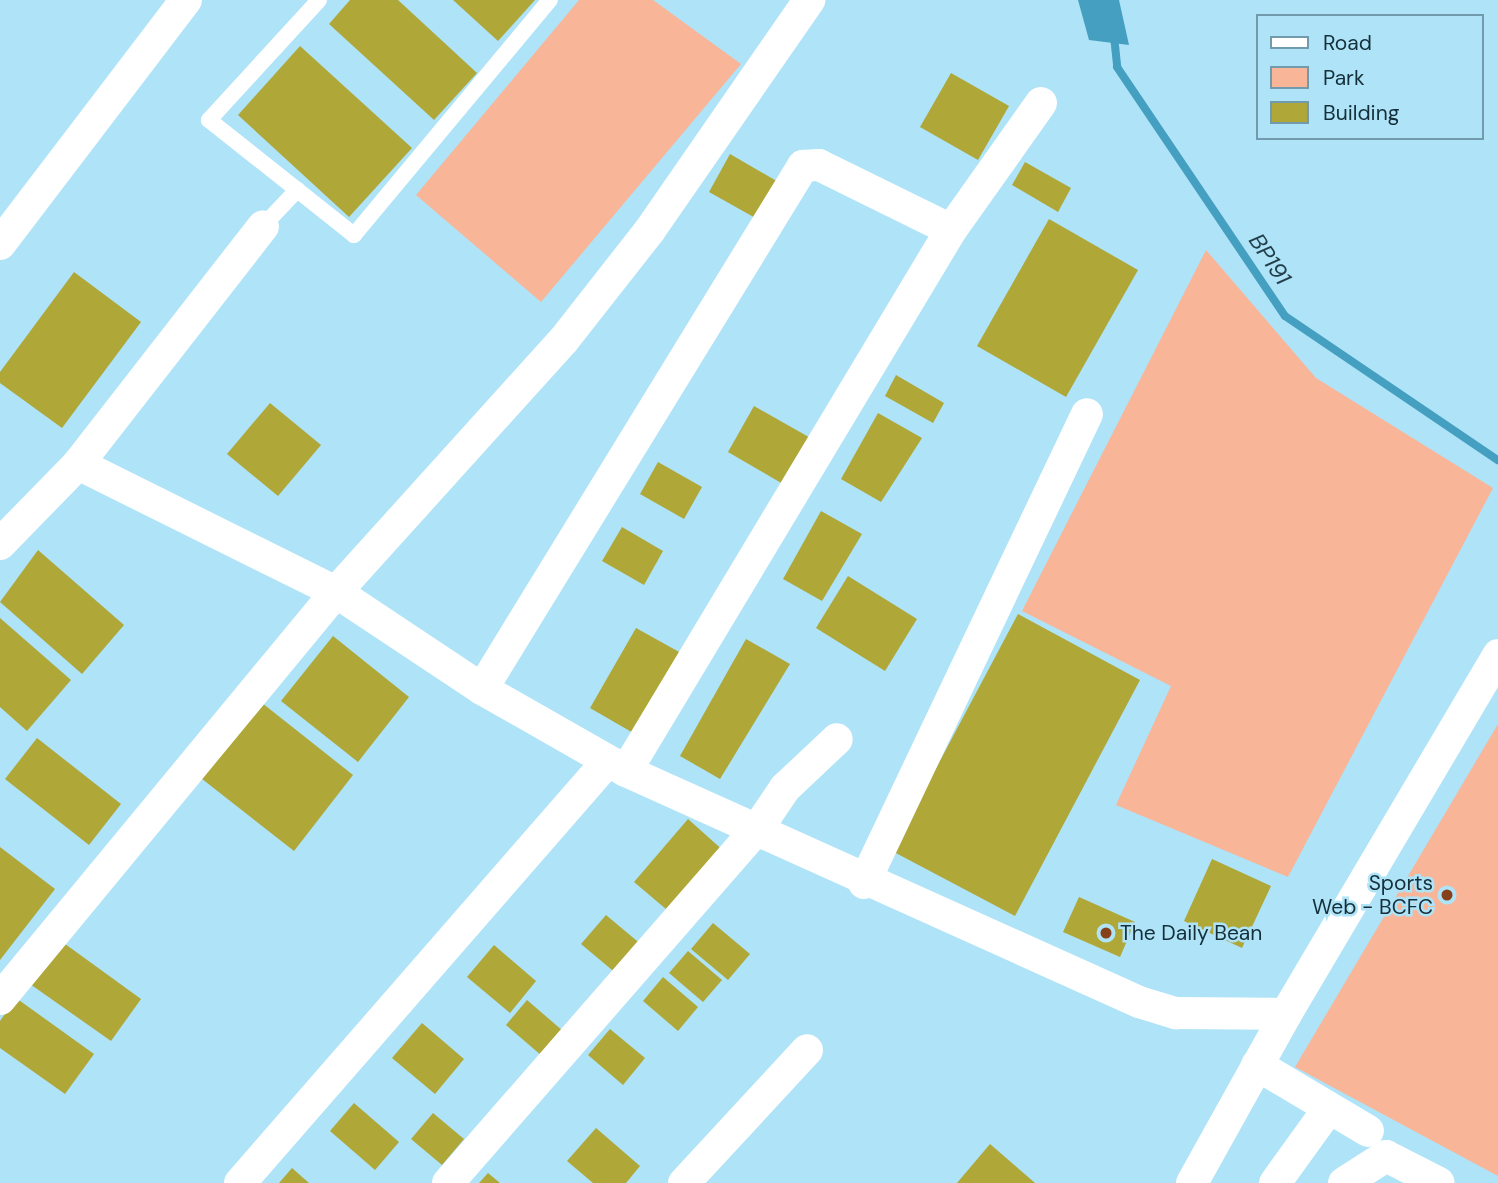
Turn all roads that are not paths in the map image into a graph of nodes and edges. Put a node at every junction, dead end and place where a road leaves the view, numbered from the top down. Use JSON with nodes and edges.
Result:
{"nodes":[{"id":1,"x":186,"y":0,"type":"edge"},
{"id":2,"x":319,"y":0,"type":"edge"},
{"id":3,"x":550,"y":0,"type":"edge"},
{"id":4,"x":809,"y":0,"type":"edge"},
{"id":5,"x":1041,"y":103,"type":"dead end"},
{"id":6,"x":297,"y":190,"type":"junction"},
{"id":7,"x":264,"y":226,"type":"joint"},
{"id":8,"x":951,"y":230,"type":"junction"},
{"id":9,"x":0,"y":244,"type":"edge"},
{"id":10,"x":1087,"y":414,"type":"dead end"},
{"id":11,"x":78,"y":464,"type":"junction"},
{"id":12,"x":0,"y":544,"type":"edge"},
{"id":13,"x":336,"y":592,"type":"junction"},
{"id":14,"x":1498,"y":655,"type":"edge"},
{"id":15,"x":482,"y":688,"type":"junction"},
{"id":16,"x":837,"y":739,"type":"dead end"},
{"id":17,"x":616,"y":767,"type":"junction"},
{"id":18,"x":758,"y":828,"type":"junction"},
{"id":19,"x":864,"y":883,"type":"junction"},
{"id":20,"x":0,"y":999,"type":"edge"},
{"id":21,"x":1286,"y":1014,"type":"junction"},
{"id":22,"x":807,"y":1050,"type":"dead end"},
{"id":23,"x":1257,"y":1065,"type":"junction"},
{"id":24,"x":1329,"y":1108,"type":"junction"},
{"id":25,"x":1368,"y":1131,"type":"dead end"},
{"id":26,"x":240,"y":1183,"type":"edge"},
{"id":27,"x":448,"y":1183,"type":"edge"},
{"id":28,"x":684,"y":1183,"type":"edge"},
{"id":29,"x":1192,"y":1183,"type":"edge"},
{"id":30,"x":1275,"y":1183,"type":"edge"},
{"id":31,"x":1344,"y":1183,"type":"edge"},
{"id":32,"x":1438,"y":1183,"type":"edge"}],
"edges":[{"from":1,"to":9,"type":"street"},
{"from":2,"to":6,"type":"lane"},
{"from":3,"to":6,"type":"lane"},
{"from":4,"to":13,"type":"street"},
{"from":5,"to":8,"type":"street"},
{"from":6,"to":7,"type":"lane"},
{"from":7,"to":11,"type":"street"},
{"from":8,"to":15,"type":"street"},
{"from":8,"to":17,"type":"street"},
{"from":10,"to":19,"type":"street"},
{"from":11,"to":12,"type":"street"},
{"from":11,"to":13,"type":"street"},
{"from":13,"to":15,"type":"street"},
{"from":13,"to":20,"type":"street"},
{"from":14,"to":21,"type":"street"},
{"from":15,"to":17,"type":"street"},
{"from":16,"to":18,"type":"street"},
{"from":17,"to":18,"type":"street"},
{"from":17,"to":26,"type":"street"},
{"from":18,"to":19,"type":"street"},
{"from":18,"to":27,"type":"street"},
{"from":19,"to":21,"type":"street"},
{"from":21,"to":23,"type":"street"},
{"from":22,"to":28,"type":"street"},
{"from":23,"to":24,"type":"street"},
{"from":23,"to":29,"type":"street"},
{"from":24,"to":25,"type":"street"},
{"from":24,"to":30,"type":"street"},
{"from":31,"to":32,"type":"street"}]}
